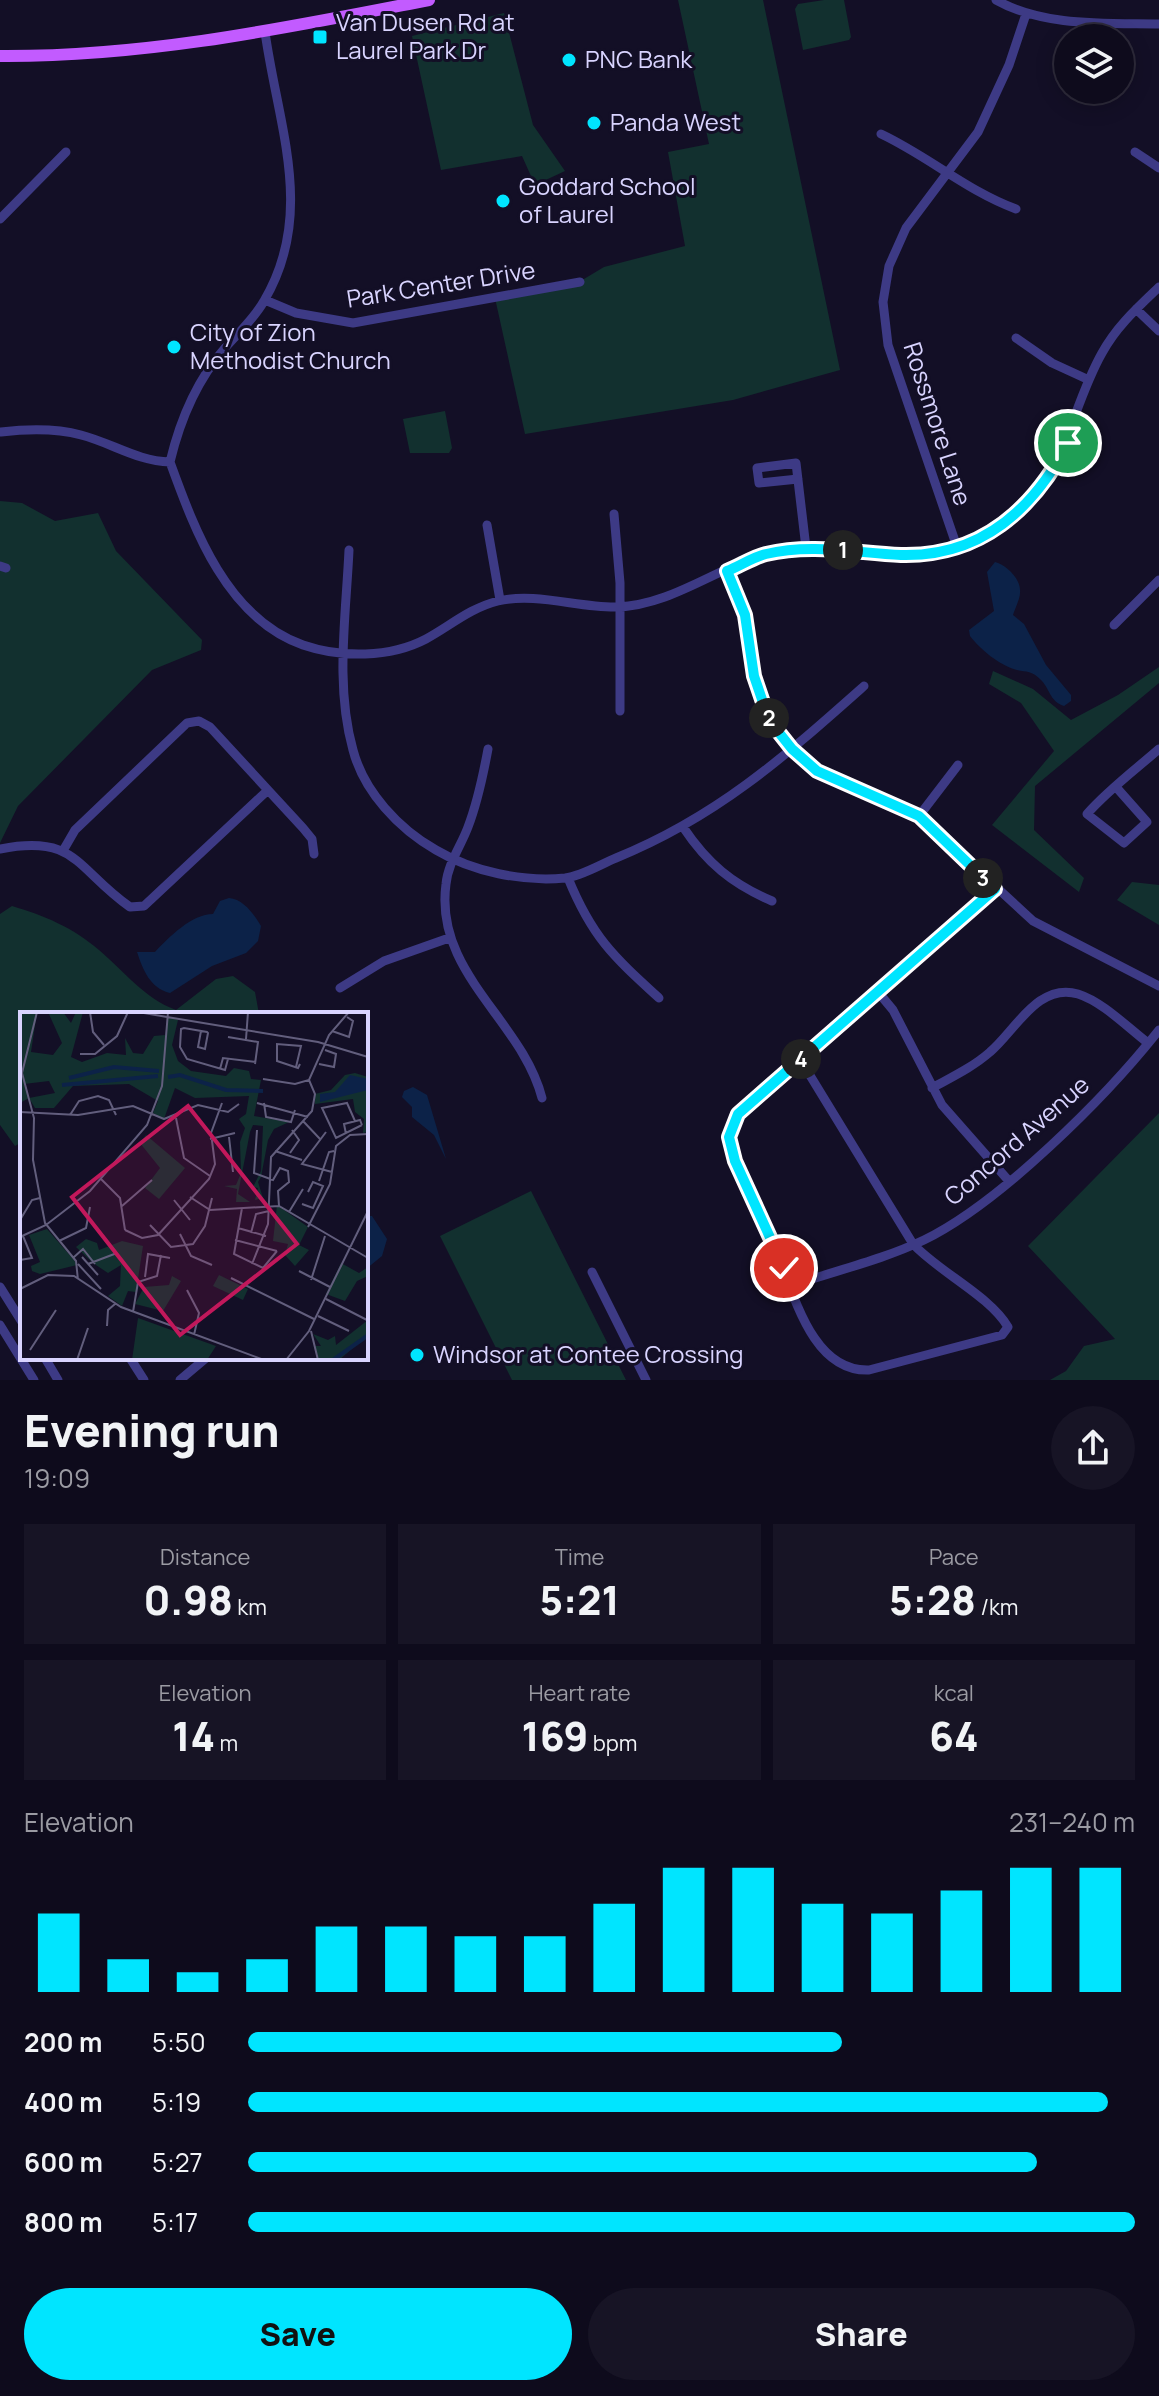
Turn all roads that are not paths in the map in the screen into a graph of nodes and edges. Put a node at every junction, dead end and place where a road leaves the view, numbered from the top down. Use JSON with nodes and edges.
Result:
{"nodes":[{"id":1,"x":429,"y":0,"type":"edge"},
{"id":2,"x":996,"y":0,"type":"edge"},
{"id":3,"x":1026,"y":14,"type":"junction"},
{"id":4,"x":1159,"y":24,"type":"edge"},
{"id":5,"x":265,"y":32,"type":"junction"},
{"id":6,"x":0,"y":56,"type":"edge"},
{"id":7,"x":881,"y":134,"type":"dead end"},
{"id":8,"x":66,"y":152,"type":"dead end"},
{"id":9,"x":1135,"y":152,"type":"dead end"},
{"id":10,"x":1159,"y":168,"type":"edge"},
{"id":11,"x":947,"y":172,"type":"junction"},
{"id":12,"x":1016,"y":209,"type":"dead end"},
{"id":13,"x":0,"y":219,"type":"edge"},
{"id":14,"x":580,"y":282,"type":"dead end"},
{"id":15,"x":1159,"y":287,"type":"edge"},
{"id":16,"x":265,"y":300,"type":"junction"},
{"id":17,"x":1136,"y":309,"type":"junction"},
{"id":18,"x":1159,"y":331,"type":"edge"},
{"id":19,"x":1016,"y":338,"type":"dead end"},
{"id":20,"x":1089,"y":380,"type":"junction"},
{"id":21,"x":1,"y":432,"type":"edge"},
{"id":22,"x":170,"y":462,"type":"junction"},
{"id":23,"x":798,"y":479,"type":"dead end"},
{"id":24,"x":614,"y":514,"type":"dead end"},
{"id":25,"x":487,"y":525,"type":"dead end"},
{"id":26,"x":957,"y":547,"type":"junction"},
{"id":27,"x":806,"y":548,"type":"junction"},
{"id":28,"x":349,"y":550,"type":"dead end"},
{"id":29,"x":727,"y":571,"type":"junction"},
{"id":30,"x":1159,"y":580,"type":"edge"},
{"id":31,"x":500,"y":600,"type":"junction"},
{"id":32,"x":618,"y":607,"type":"junction"},
{"id":33,"x":1114,"y":625,"type":"dead end"},
{"id":34,"x":344,"y":654,"type":"junction"},
{"id":35,"x":864,"y":686,"type":"dead end"},
{"id":36,"x":620,"y":711,"type":"dead end"},
{"id":37,"x":488,"y":749,"type":"dead end"},
{"id":38,"x":792,"y":749,"type":"junction"},
{"id":39,"x":1159,"y":749,"type":"edge"},
{"id":40,"x":958,"y":765,"type":"dead end"},
{"id":41,"x":1116,"y":787,"type":"junction"},
{"id":42,"x":268,"y":790,"type":"junction"},
{"id":43,"x":919,"y":816,"type":"junction"},
{"id":44,"x":683,"y":827,"type":"junction"},
{"id":45,"x":0,"y":849,"type":"edge"},
{"id":46,"x":64,"y":849,"type":"junction"},
{"id":47,"x":314,"y":854,"type":"dead end"},
{"id":48,"x":453,"y":860,"type":"junction"},
{"id":49,"x":568,"y":878,"type":"junction"},
{"id":50,"x":995,"y":889,"type":"junction"},
{"id":51,"x":772,"y":901,"type":"dead end"},
{"id":52,"x":449,"y":938,"type":"junction"},
{"id":53,"x":1159,"y":986,"type":"edge"},
{"id":54,"x":340,"y":988,"type":"dead end"},
{"id":55,"x":878,"y":992,"type":"junction"},
{"id":56,"x":659,"y":998,"type":"dead end"},
{"id":57,"x":1159,"y":1030,"type":"edge"},
{"id":58,"x":1148,"y":1043,"type":"junction"},
{"id":59,"x":800,"y":1059,"type":"junction"},
{"id":60,"x":932,"y":1088,"type":"junction"},
{"id":61,"x":542,"y":1098,"type":"dead end"},
{"id":62,"x":1008,"y":1180,"type":"junction"},
{"id":63,"x":913,"y":1244,"type":"junction"},
{"id":64,"x":592,"y":1272,"type":"dead end"},
{"id":65,"x":791,"y":1286,"type":"junction"},
{"id":66,"x":0,"y":1287,"type":"edge"},
{"id":67,"x":20,"y":1319,"type":"edge"},
{"id":68,"x":0,"y":1325,"type":"edge"},
{"id":69,"x":20,"y":1357,"type":"edge"},
{"id":70,"x":22,"y":1360,"type":"edge"},
{"id":71,"x":46,"y":1360,"type":"edge"},
{"id":72,"x":131,"y":1360,"type":"edge"},
{"id":73,"x":204,"y":1360,"type":"edge"},
{"id":74,"x":34,"y":1380,"type":"edge"},
{"id":75,"x":58,"y":1380,"type":"edge"},
{"id":76,"x":144,"y":1380,"type":"edge"},
{"id":77,"x":180,"y":1380,"type":"edge"},
{"id":78,"x":646,"y":1380,"type":"edge"}],
"edges":[{"from":1,"to":5,"type":"main road"},
{"from":2,"to":3,"type":"street"},
{"from":3,"to":4,"type":"street"},
{"from":3,"to":11,"type":"street","name":"Rossmore Lane"},
{"from":5,"to":6,"type":"main road"},
{"from":5,"to":16,"type":"street"},
{"from":7,"to":11,"type":"street"},
{"from":8,"to":13,"type":"street"},
{"from":9,"to":10,"type":"street"},
{"from":11,"to":12,"type":"street"},
{"from":11,"to":26,"type":"street","name":"Rossmore Lane"},
{"from":14,"to":16,"type":"street","name":"Park Center Drive"},
{"from":15,"to":17,"type":"street"},
{"from":16,"to":22,"type":"street"},
{"from":17,"to":18,"type":"street"},
{"from":17,"to":20,"type":"street"},
{"from":19,"to":20,"type":"street"},
{"from":20,"to":26,"type":"street"},
{"from":21,"to":22,"type":"street"},
{"from":22,"to":34,"type":"street"},
{"from":23,"to":27,"type":"street"},
{"from":24,"to":32,"type":"street"},
{"from":25,"to":31,"type":"street"},
{"from":26,"to":27,"type":"street"},
{"from":27,"to":29,"type":"street"},
{"from":28,"to":34,"type":"street"},
{"from":29,"to":32,"type":"street"},
{"from":29,"to":38,"type":"street"},
{"from":30,"to":33,"type":"street"},
{"from":31,"to":32,"type":"street"},
{"from":31,"to":34,"type":"street"},
{"from":32,"to":36,"type":"street"},
{"from":34,"to":48,"type":"street"},
{"from":35,"to":38,"type":"street"},
{"from":37,"to":48,"type":"street"},
{"from":38,"to":43,"type":"street"},
{"from":38,"to":44,"type":"street"},
{"from":39,"to":41,"type":"street"},
{"from":40,"to":43,"type":"street"},
{"from":41,"to":41,"type":"street"},
{"from":42,"to":46,"type":"street"},
{"from":42,"to":46,"type":"street"},
{"from":42,"to":47,"type":"street"},
{"from":43,"to":50,"type":"street"},
{"from":44,"to":49,"type":"street"},
{"from":44,"to":51,"type":"street"},
{"from":45,"to":46,"type":"street"},
{"from":48,"to":49,"type":"street"},
{"from":48,"to":52,"type":"street"},
{"from":49,"to":56,"type":"street"},
{"from":50,"to":53,"type":"street"},
{"from":50,"to":55,"type":"street"},
{"from":52,"to":54,"type":"street"},
{"from":52,"to":61,"type":"street"},
{"from":55,"to":59,"type":"street"},
{"from":55,"to":60,"type":"street"},
{"from":57,"to":58,"type":"street","name":"Concord Avenue"},
{"from":58,"to":60,"type":"street"},
{"from":58,"to":62,"type":"street","name":"Concord Avenue"},
{"from":59,"to":63,"type":"street"},
{"from":59,"to":65,"type":"street"},
{"from":60,"to":62,"type":"street"},
{"from":62,"to":63,"type":"street","name":"Concord Avenue"},
{"from":63,"to":65,"type":"street","name":"Concord Avenue"},
{"from":63,"to":65,"type":"street"},
{"from":64,"to":78,"type":"street"},
{"from":66,"to":67,"type":"street"},
{"from":68,"to":69,"type":"street"},
{"from":70,"to":74,"type":"street"},
{"from":71,"to":75,"type":"street"},
{"from":72,"to":76,"type":"street"},
{"from":73,"to":77,"type":"street"}]}
